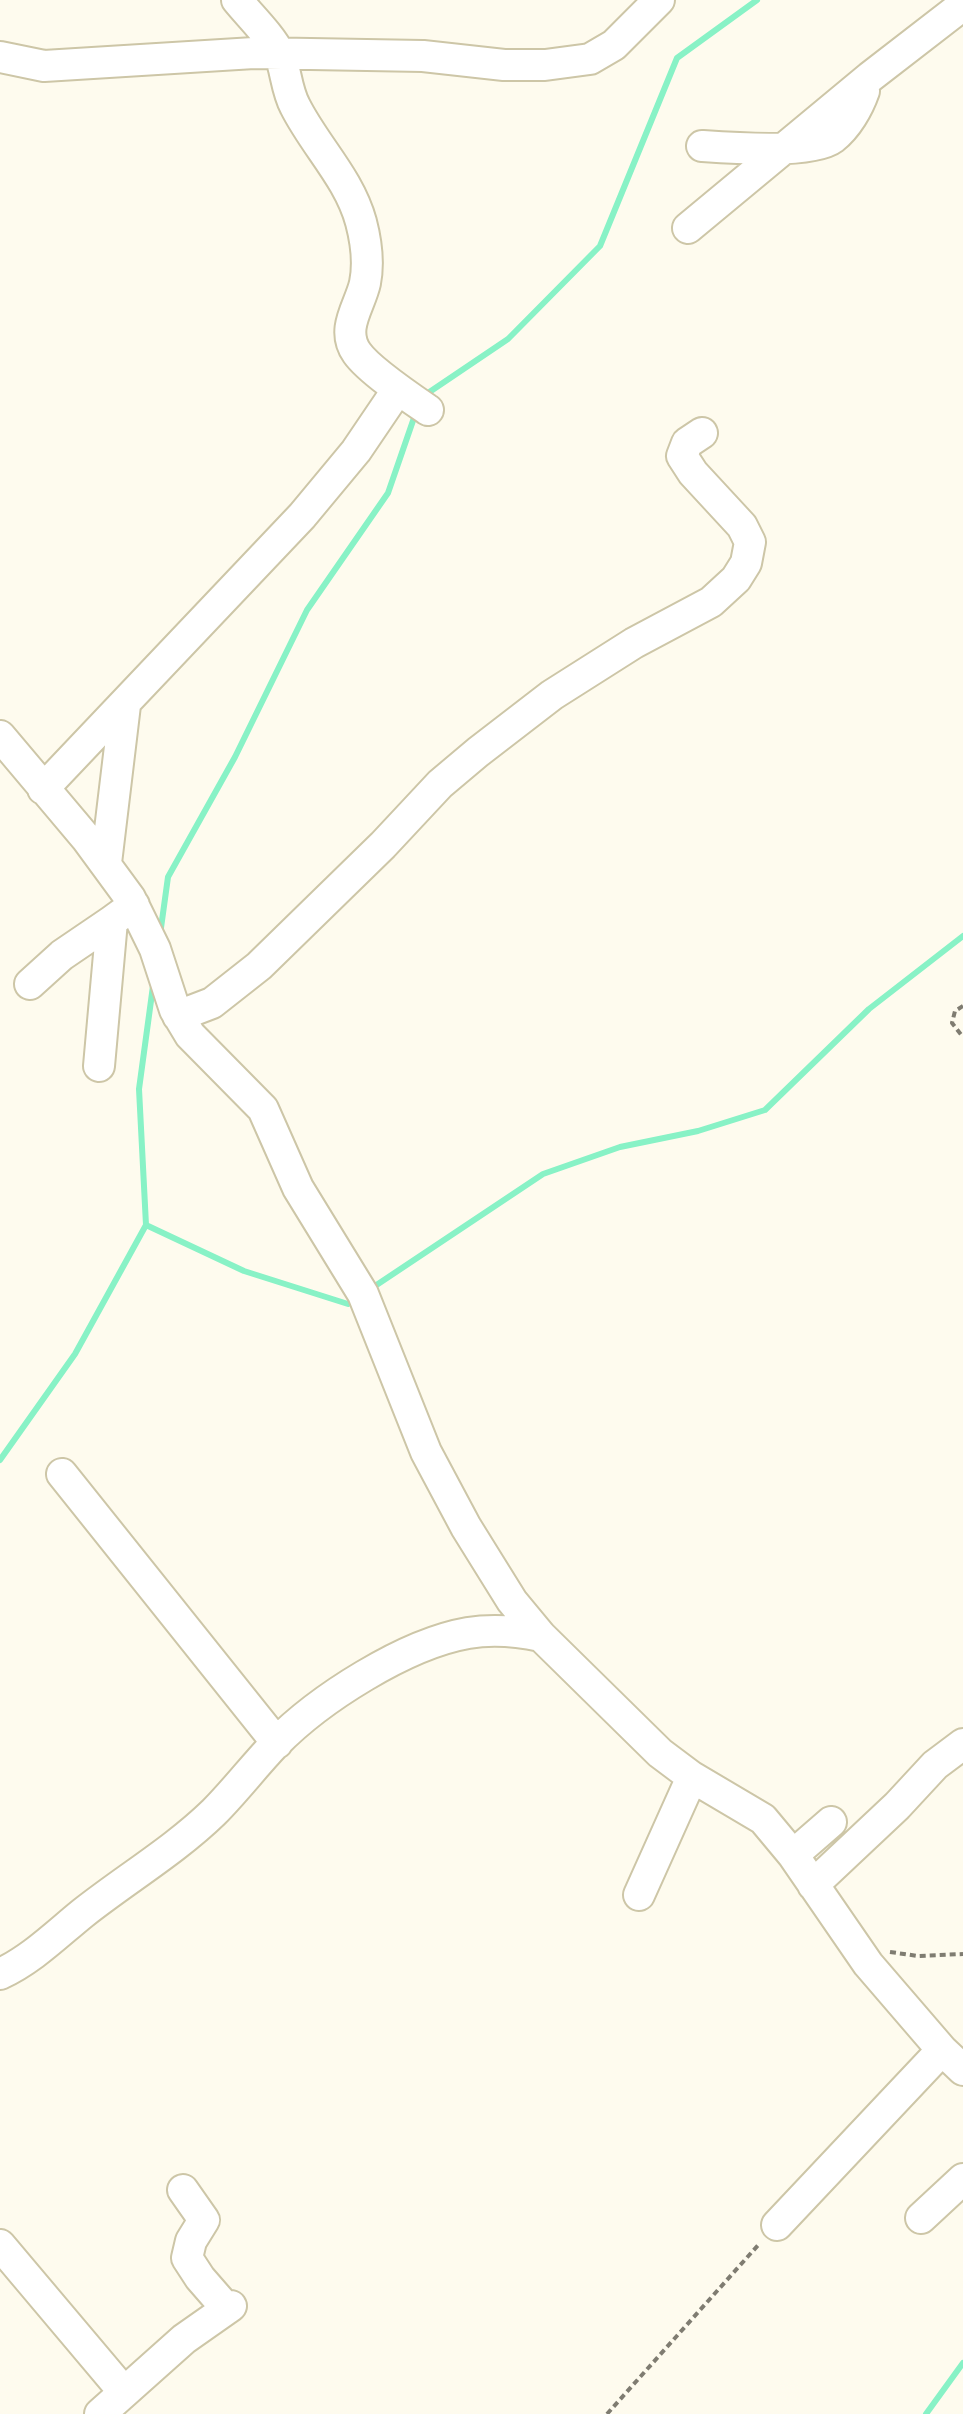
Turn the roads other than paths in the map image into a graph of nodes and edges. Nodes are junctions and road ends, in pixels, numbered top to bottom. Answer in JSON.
{"nodes":[{"id":1,"x":237,"y":0,"type":"edge"},
{"id":2,"x":646,"y":4,"type":"edge"},
{"id":3,"x":958,"y":8,"type":"edge"},
{"id":4,"x":279,"y":53,"type":"junction"},
{"id":5,"x":0,"y":57,"type":"edge"},
{"id":6,"x":702,"y":146,"type":"dead end"},
{"id":7,"x":786,"y":147,"type":"junction"},
{"id":8,"x":688,"y":228,"type":"dead end"},
{"id":9,"x":398,"y":389,"type":"junction"},
{"id":10,"x":428,"y":410,"type":"dead end"},
{"id":11,"x":702,"y":433,"type":"dead end"},
{"id":12,"x":125,"y":705,"type":"junction"},
{"id":13,"x":0,"y":736,"type":"edge"},
{"id":14,"x":43,"y":789,"type":"junction"},
{"id":15,"x":106,"y":863,"type":"junction"},
{"id":16,"x":123,"y":913,"type":"junction"},
{"id":17,"x":30,"y":984,"type":"dead end"},
{"id":18,"x":178,"y":1016,"type":"junction"},
{"id":19,"x":99,"y":1066,"type":"dead end"},
{"id":20,"x":62,"y":1474,"type":"dead end"},
{"id":21,"x":512,"y":1601,"type":"junction"},
{"id":22,"x":470,"y":1633,"type":"junction"},
{"id":23,"x":541,"y":1636,"type":"junction"},
{"id":24,"x":277,"y":1743,"type":"junction"},
{"id":25,"x":963,"y":1744,"type":"edge"},
{"id":26,"x":692,"y":1777,"type":"junction"},
{"id":27,"x":831,"y":1822,"type":"dead end"},
{"id":28,"x":793,"y":1855,"type":"junction"},
{"id":29,"x":813,"y":1885,"type":"junction"},
{"id":30,"x":639,"y":1895,"type":"dead end"},
{"id":31,"x":0,"y":1974,"type":"edge"},
{"id":32,"x":952,"y":2060,"type":"edge"},
{"id":33,"x":963,"y":2179,"type":"edge"},
{"id":34,"x":183,"y":2190,"type":"dead end"},
{"id":35,"x":921,"y":2218,"type":"dead end"},
{"id":36,"x":777,"y":2225,"type":"road end"},
{"id":37,"x":0,"y":2245,"type":"edge"},
{"id":38,"x":89,"y":2351,"type":"junction"},
{"id":39,"x":124,"y":2392,"type":"junction"},
{"id":40,"x":98,"y":2414,"type":"edge"}],
"edges":[{"from":1,"to":4,"type":"street"},
{"from":2,"to":4,"type":"street"},
{"from":3,"to":7,"type":"street"},
{"from":4,"to":5,"type":"street"},
{"from":4,"to":9,"type":"street"},
{"from":6,"to":7,"type":"street"},
{"from":7,"to":8,"type":"street"},
{"from":9,"to":10,"type":"street"},
{"from":9,"to":12,"type":"street"},
{"from":11,"to":18,"type":"street"},
{"from":12,"to":14,"type":"street"},
{"from":12,"to":15,"type":"street"},
{"from":13,"to":14,"type":"street"},
{"from":14,"to":15,"type":"street"},
{"from":15,"to":16,"type":"street"},
{"from":16,"to":17,"type":"street"},
{"from":16,"to":18,"type":"street"},
{"from":16,"to":19,"type":"street"},
{"from":18,"to":21,"type":"street"},
{"from":20,"to":24,"type":"street"},
{"from":21,"to":22,"type":"street"},
{"from":21,"to":23,"type":"street"},
{"from":22,"to":23,"type":"street"},
{"from":22,"to":24,"type":"street"},
{"from":23,"to":26,"type":"street"},
{"from":24,"to":31,"type":"street"},
{"from":25,"to":29,"type":"street"},
{"from":26,"to":28,"type":"street"},
{"from":26,"to":30,"type":"street"},
{"from":27,"to":28,"type":"street"},
{"from":28,"to":29,"type":"street"},
{"from":29,"to":32,"type":"street"},
{"from":32,"to":36,"type":"street"},
{"from":33,"to":35,"type":"street"},
{"from":34,"to":39,"type":"street"},
{"from":37,"to":38,"type":"street"},
{"from":38,"to":39,"type":"street"},
{"from":38,"to":40,"type":"street"},
{"from":39,"to":40,"type":"street"}]}
